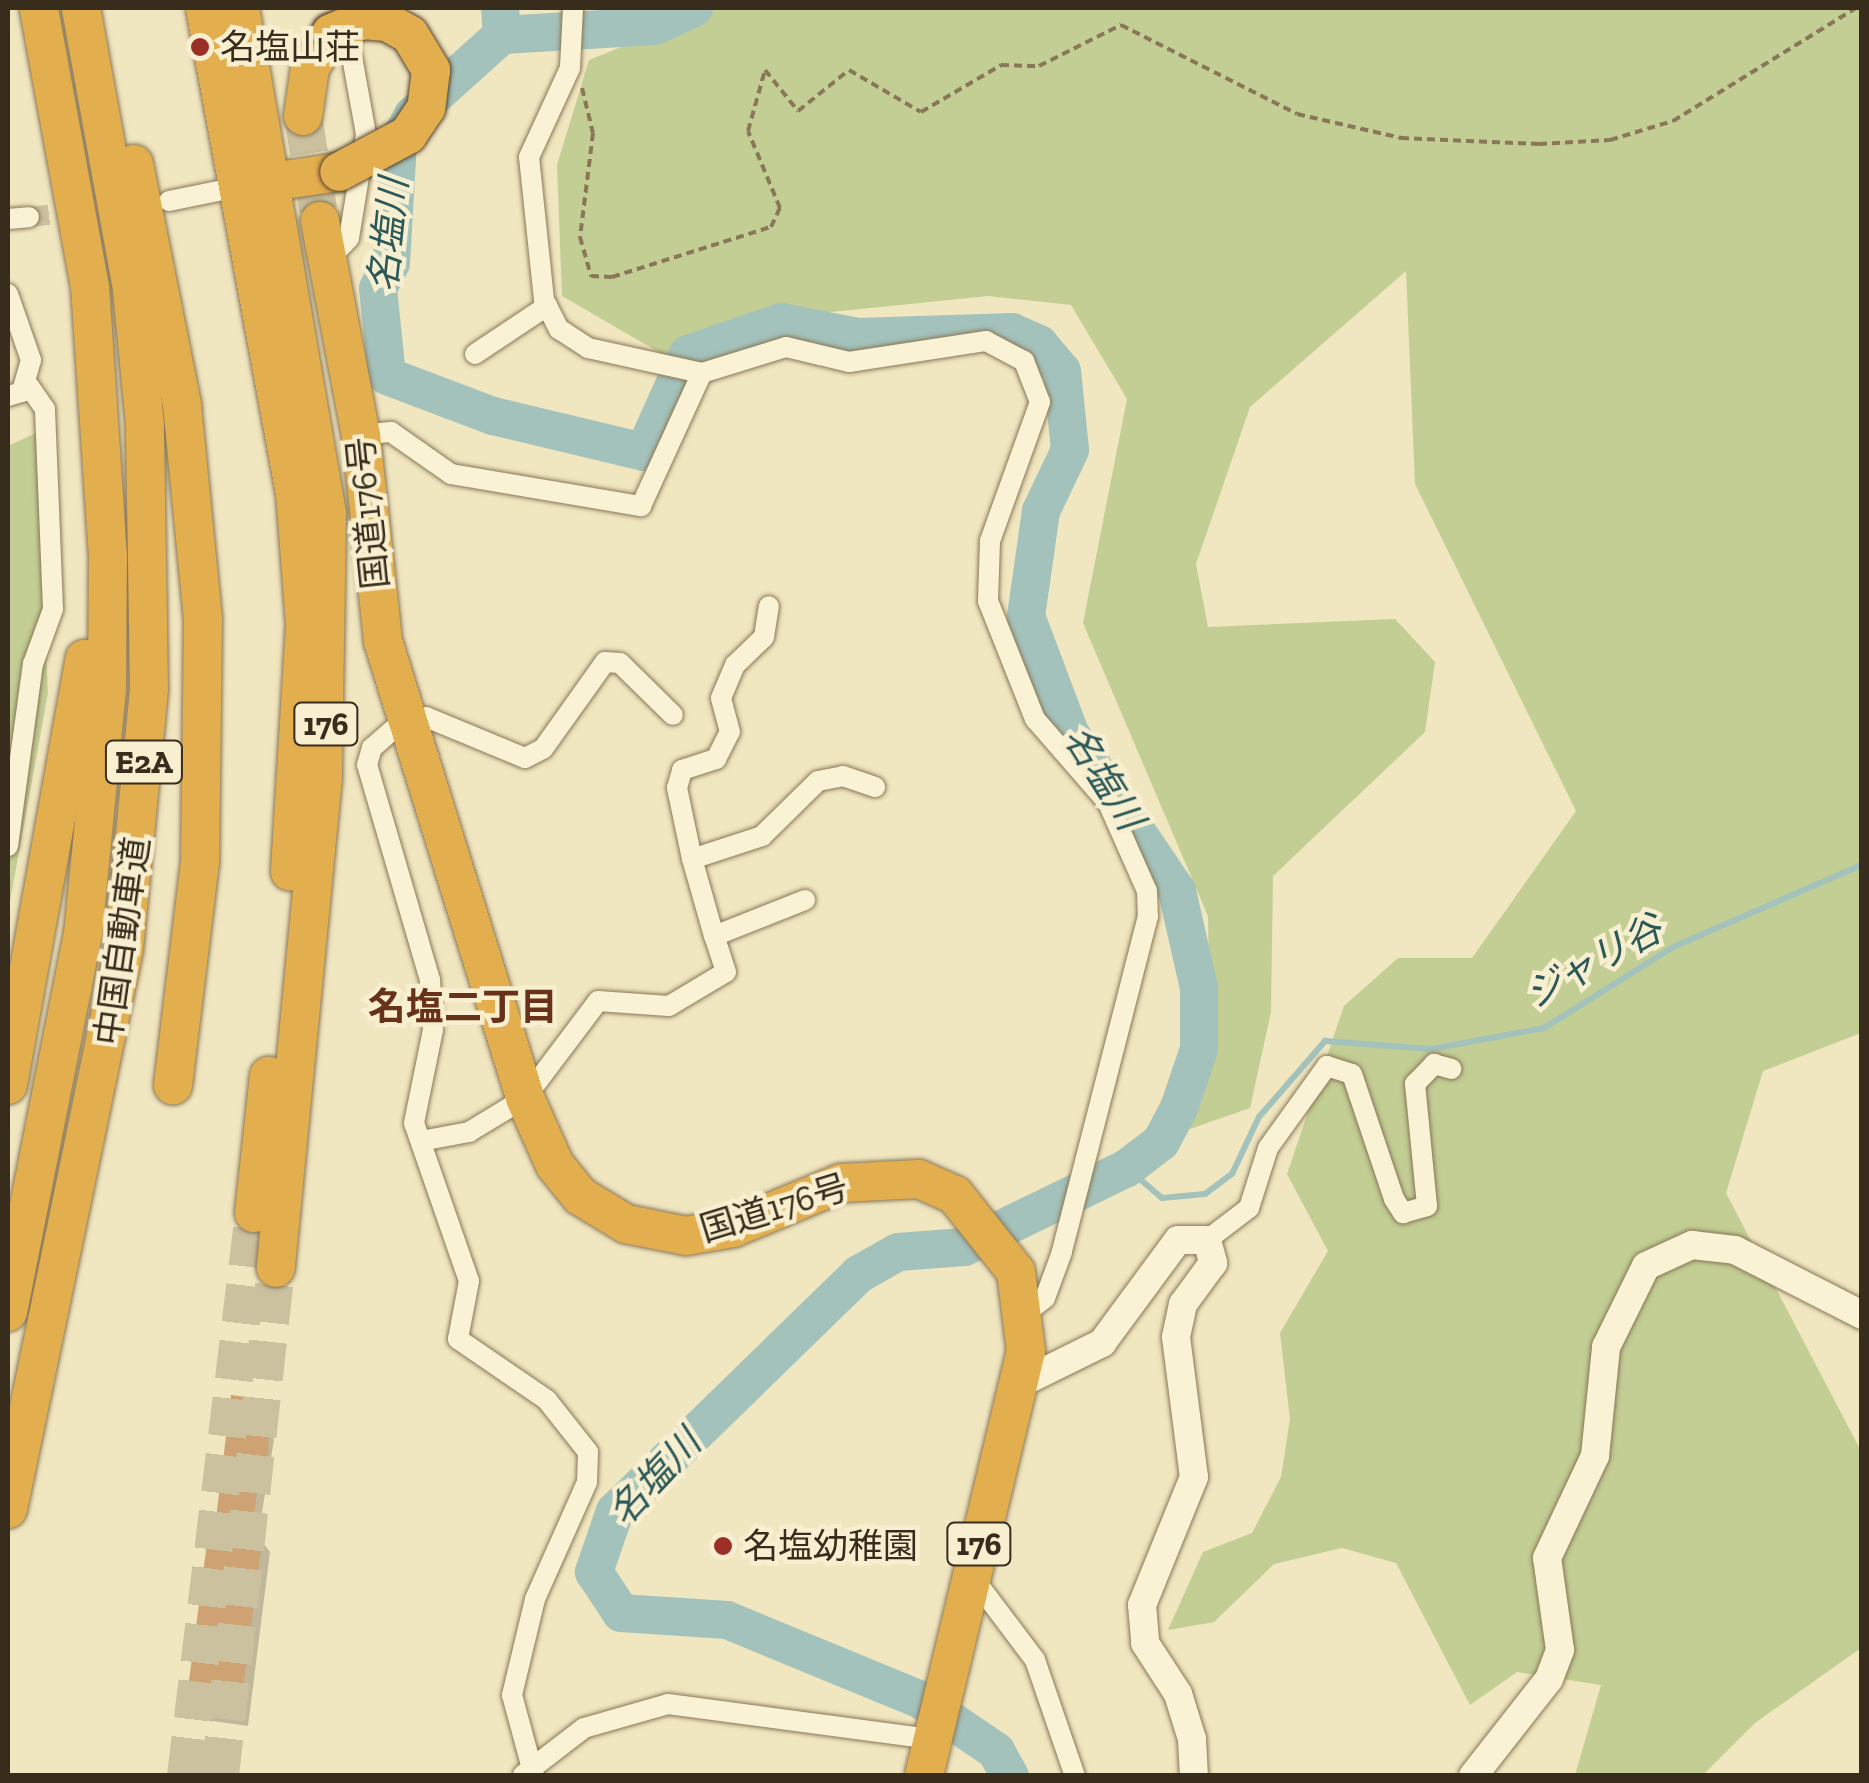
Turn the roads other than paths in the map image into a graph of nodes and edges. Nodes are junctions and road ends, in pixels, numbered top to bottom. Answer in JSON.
{"nodes":[{"id":1,"x":39,"y":8,"type":"edge"},
{"id":2,"x":81,"y":8,"type":"edge"},
{"id":3,"x":90,"y":8,"type":"edge"},
{"id":4,"x":205,"y":8,"type":"edge"},
{"id":5,"x":240,"y":8,"type":"edge"},
{"id":6,"x":573,"y":8,"type":"edge"},
{"id":7,"x":337,"y":20,"type":"edge"},
{"id":8,"x":303,"y":116,"type":"tunnel mouth"},
{"id":9,"x":255,"y":185,"type":"junction"},
{"id":10,"x":169,"y":201,"type":"dead end"},
{"id":11,"x":30,"y":217,"type":"tunnel mouth"},
{"id":12,"x":8,"y":218,"type":"edge"},
{"id":13,"x":320,"y":222,"type":"tunnel mouth"},
{"id":14,"x":328,"y":260,"type":"junction"},
{"id":15,"x":8,"y":294,"type":"edge"},
{"id":16,"x":548,"y":306,"type":"junction"},
{"id":17,"x":475,"y":354,"type":"dead end"},
{"id":18,"x":702,"y":373,"type":"junction"},
{"id":19,"x":27,"y":384,"type":"junction"},
{"id":20,"x":8,"y":396,"type":"edge"},
{"id":21,"x":102,"y":423,"type":"junction"},
{"id":22,"x":361,"y":435,"type":"junction"},
{"id":23,"x":768,"y":606,"type":"dead end"},
{"id":24,"x":673,"y":715,"type":"dead end"},
{"id":25,"x":406,"y":719,"type":"junction"},
{"id":26,"x":875,"y":787,"type":"dead end"},
{"id":27,"x":8,"y":846,"type":"edge"},
{"id":28,"x":692,"y":859,"type":"junction"},
{"id":29,"x":805,"y":900,"type":"dead end"},
{"id":30,"x":714,"y":936,"type":"junction"},
{"id":31,"x":1451,"y":1069,"type":"dead end"},
{"id":32,"x":8,"y":1084,"type":"edge"},
{"id":33,"x":173,"y":1085,"type":"dead end"},
{"id":34,"x":525,"y":1098,"type":"junction"},
{"id":35,"x":421,"y":1142,"type":"junction"},
{"id":36,"x":254,"y":1212,"type":"tunnel mouth"},
{"id":37,"x":1208,"y":1240,"type":"junction"},
{"id":38,"x":276,"y":1268,"type":"tunnel mouth"},
{"id":39,"x":8,"y":1312,"type":"edge"},
{"id":40,"x":1027,"y":1312,"type":"junction"},
{"id":41,"x":1862,"y":1314,"type":"edge"},
{"id":42,"x":1019,"y":1384,"type":"junction"},
{"id":43,"x":8,"y":1509,"type":"edge"},
{"id":44,"x":971,"y":1575,"type":"junction"},
{"id":45,"x":933,"y":1739,"type":"edge"},
{"id":46,"x":531,"y":1774,"type":"edge"},
{"id":47,"x":1075,"y":1776,"type":"edge"},
{"id":48,"x":1194,"y":1776,"type":"edge"},
{"id":49,"x":1472,"y":1776,"type":"edge"}],
"edges":[{"from":1,"to":21,"type":"highway","name":"中国自動車道","number":"E2A"},
{"from":2,"to":43,"type":"highway","name":"中国自動車道","number":"E2A"},
{"from":3,"to":33,"type":"highway"},
{"from":4,"to":9,"type":"highway","name":"国道176号","number":"176"},
{"from":5,"to":9,"type":"highway","name":"国道176号","number":"176"},
{"from":6,"to":16,"type":"street"},
{"from":7,"to":8,"type":"highway"},
{"from":7,"to":9,"type":"highway","bridge":true},
{"from":7,"to":14,"type":"street"},
{"from":9,"to":10,"type":"street"},
{"from":9,"to":36,"type":"highway","name":"国道176号","number":"176"},
{"from":9,"to":38,"type":"highway","name":"国道176号","number":"176"},
{"from":11,"to":12,"type":"street"},
{"from":13,"to":14,"type":"highway","name":"国道176号","number":"176"},
{"from":14,"to":22,"type":"highway","name":"国道176号","number":"176"},
{"from":15,"to":19,"type":"street"},
{"from":16,"to":17,"type":"street"},
{"from":16,"to":18,"type":"street"},
{"from":18,"to":22,"type":"street"},
{"from":18,"to":40,"type":"street"},
{"from":19,"to":20,"type":"street"},
{"from":19,"to":27,"type":"street"},
{"from":21,"to":32,"type":"highway"},
{"from":21,"to":39,"type":"highway","name":"中国自動車道","number":"E2A"},
{"from":22,"to":25,"type":"highway","name":"国道176号","number":"176"},
{"from":23,"to":28,"type":"street"},
{"from":24,"to":25,"type":"street"},
{"from":25,"to":34,"type":"highway","name":"国道176号","number":"176"},
{"from":25,"to":35,"type":"street"},
{"from":26,"to":28,"type":"street"},
{"from":28,"to":30,"type":"street"},
{"from":29,"to":30,"type":"street"},
{"from":30,"to":34,"type":"street"},
{"from":31,"to":37,"type":"street"},
{"from":34,"to":35,"type":"street"},
{"from":34,"to":40,"type":"highway","name":"国道176号","number":"176"},
{"from":35,"to":46,"type":"street"},
{"from":37,"to":42,"type":"street"},
{"from":37,"to":48,"type":"street"},
{"from":40,"to":42,"type":"highway","number":"176"},
{"from":41,"to":49,"type":"street"},
{"from":42,"to":44,"type":"highway","number":"176"},
{"from":44,"to":45,"type":"highway","number":"176"},
{"from":44,"to":47,"type":"street"},
{"from":45,"to":46,"type":"street"}]}
